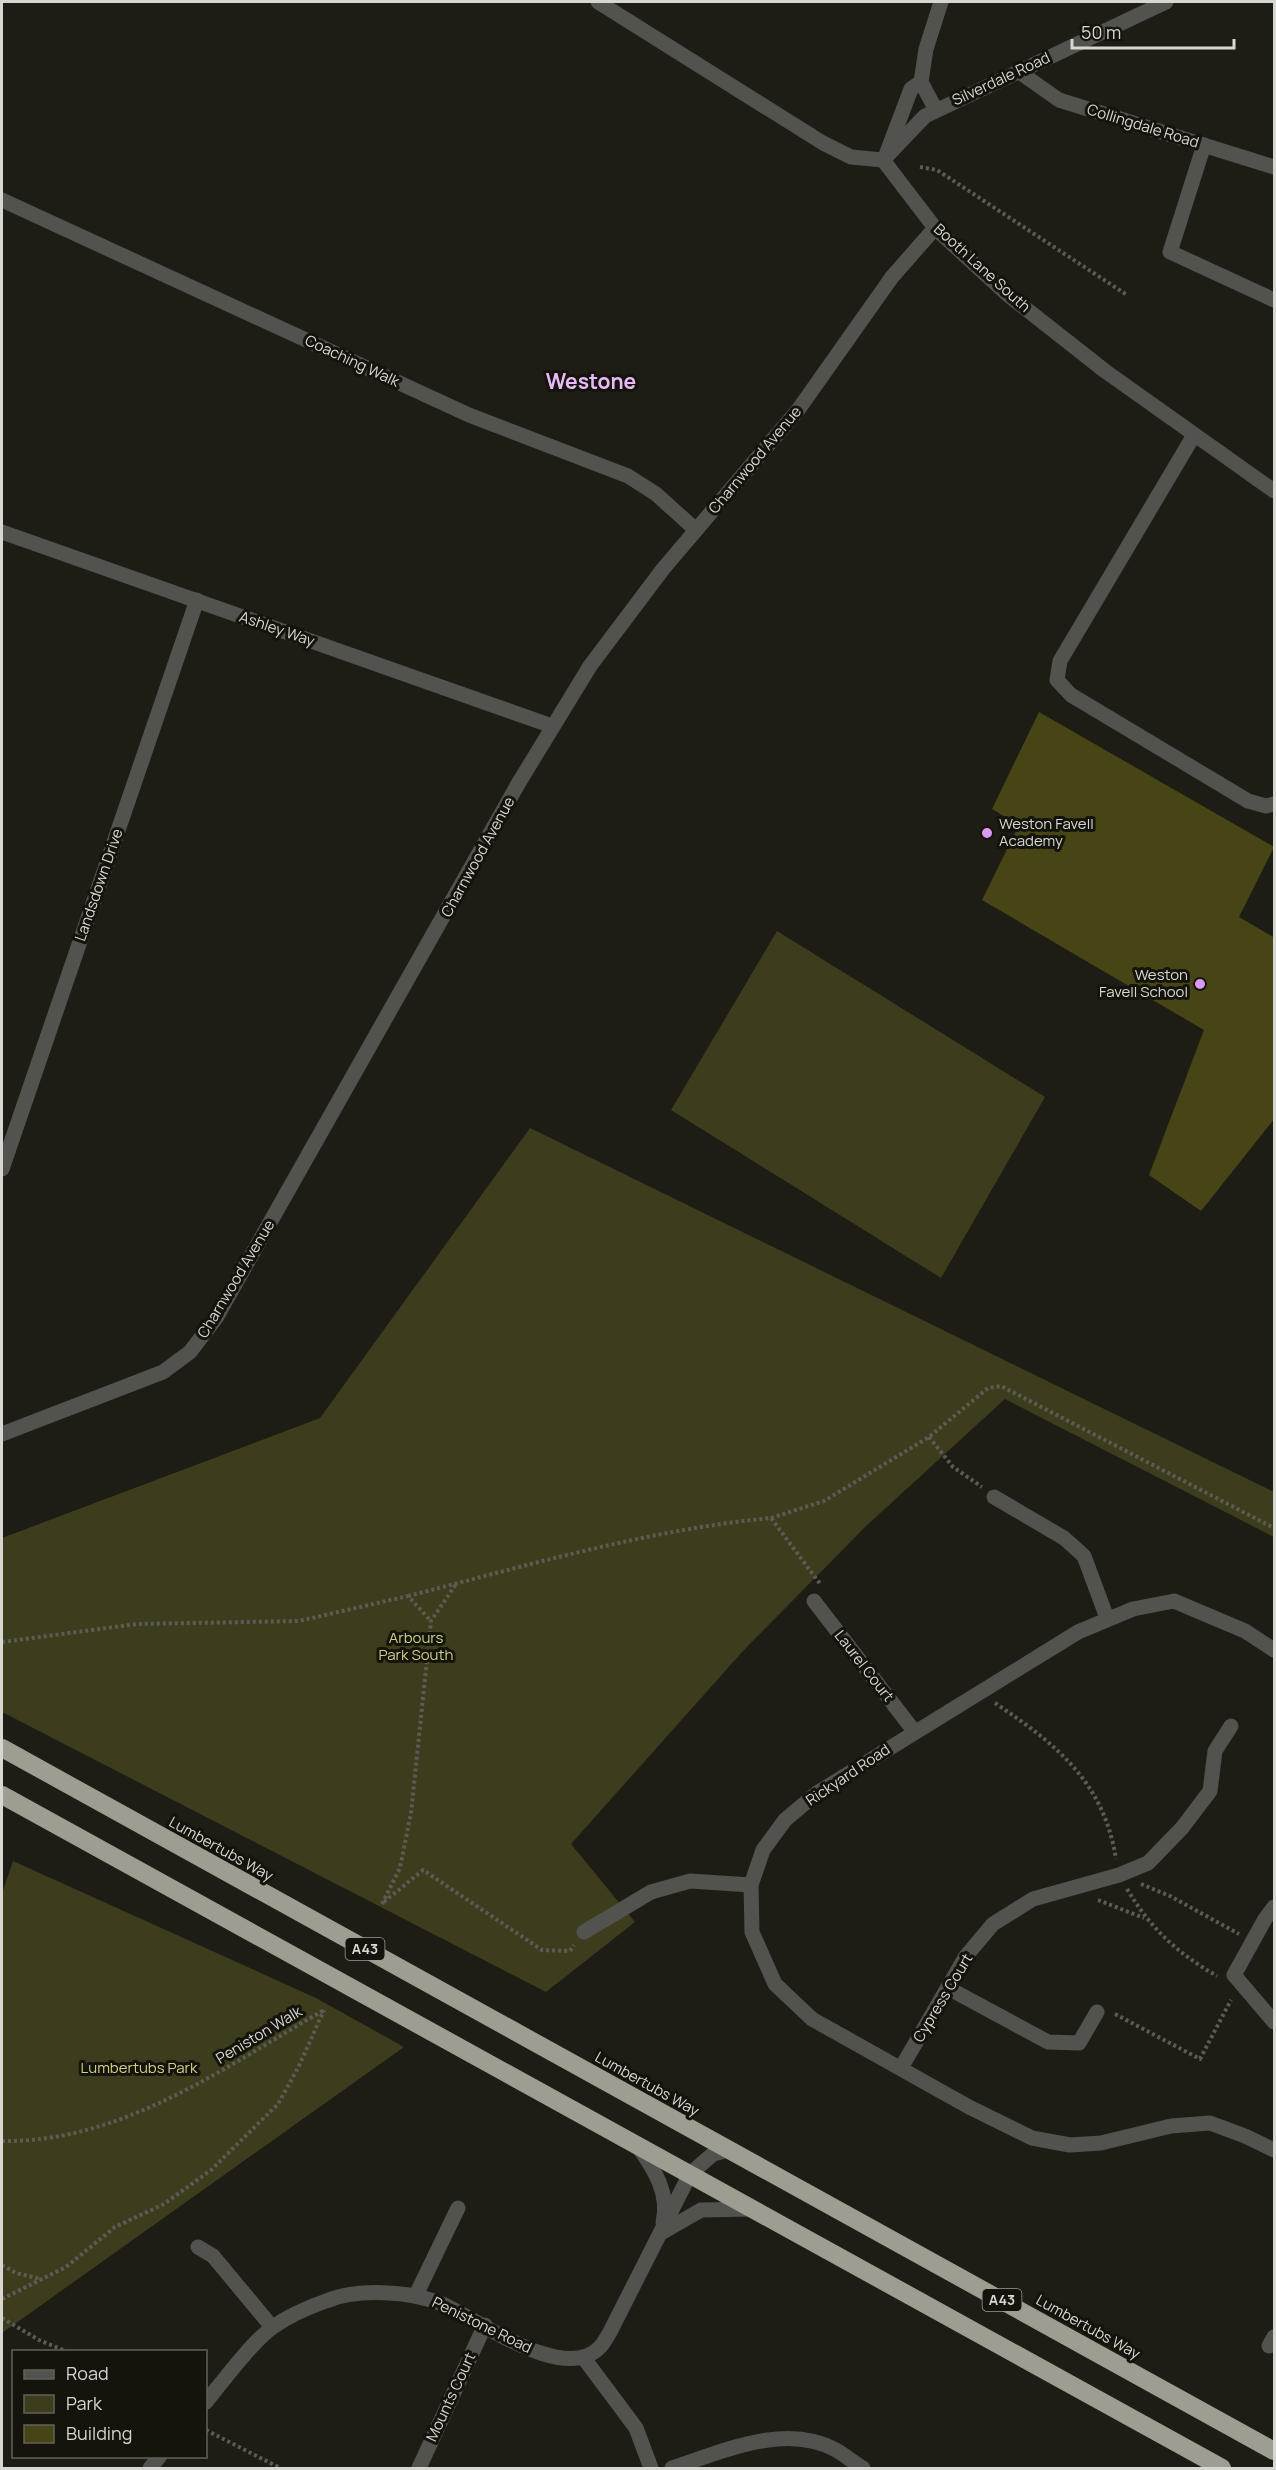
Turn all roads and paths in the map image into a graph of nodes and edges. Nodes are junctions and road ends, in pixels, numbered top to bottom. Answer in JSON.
{"nodes":[{"id":1,"x":598,"y":2,"type":"edge"},
{"id":2,"x":941,"y":2,"type":"edge"},
{"id":3,"x":1166,"y":2,"type":"edge"},
{"id":4,"x":1018,"y":71,"type":"junction"},
{"id":5,"x":921,"y":82,"type":"junction"},
{"id":6,"x":936,"y":110,"type":"junction"},
{"id":7,"x":1204,"y":145,"type":"junction"},
{"id":8,"x":884,"y":160,"type":"junction"},
{"id":9,"x":920,"y":167,"type":"dead end"},
{"id":10,"x":1275,"y":167,"type":"edge"},
{"id":11,"x":2,"y":200,"type":"edge"},
{"id":12,"x":935,"y":228,"type":"junction"},
{"id":13,"x":1127,"y":295,"type":"dead end"},
{"id":14,"x":1275,"y":300,"type":"edge"},
{"id":15,"x":1194,"y":435,"type":"junction"},
{"id":16,"x":1275,"y":491,"type":"edge"},
{"id":17,"x":696,"y":530,"type":"junction"},
{"id":18,"x":2,"y":532,"type":"edge"},
{"id":19,"x":197,"y":600,"type":"junction"},
{"id":20,"x":552,"y":726,"type":"junction"},
{"id":21,"x":1275,"y":804,"type":"edge"},
{"id":22,"x":2,"y":1169,"type":"edge"},
{"id":23,"x":2,"y":1434,"type":"edge"},
{"id":24,"x":929,"y":1437,"type":"junction"},
{"id":25,"x":994,"y":1497,"type":"joint"},
{"id":26,"x":771,"y":1518,"type":"junction"},
{"id":27,"x":1275,"y":1528,"type":"edge"},
{"id":28,"x":456,"y":1584,"type":"junction"},
{"id":29,"x":408,"y":1596,"type":"junction"},
{"id":30,"x":814,"y":1601,"type":"joint"},
{"id":31,"x":1107,"y":1618,"type":"junction"},
{"id":32,"x":431,"y":1621,"type":"junction"},
{"id":33,"x":2,"y":1642,"type":"edge"},
{"id":34,"x":1275,"y":1650,"type":"edge"},
{"id":35,"x":979,"y":1692,"type":"junction"},
{"id":36,"x":1231,"y":1726,"type":"dead end"},
{"id":37,"x":914,"y":1731,"type":"junction"},
{"id":38,"x":2,"y":1748,"type":"edge"},
{"id":39,"x":2,"y":1795,"type":"edge"},
{"id":40,"x":1119,"y":1875,"type":"junction"},
{"id":41,"x":751,"y":1885,"type":"junction"},
{"id":42,"x":1070,"y":1889,"type":"junction"},
{"id":43,"x":1275,"y":1907,"type":"edge"},
{"id":44,"x":1145,"y":1919,"type":"junction"},
{"id":45,"x":584,"y":1932,"type":"joint"},
{"id":46,"x":1252,"y":1941,"type":"junction"},
{"id":47,"x":1234,"y":1976,"type":"junction"},
{"id":48,"x":948,"y":1988,"type":"junction"},
{"id":49,"x":1097,"y":2012,"type":"joint"},
{"id":50,"x":1275,"y":2022,"type":"edge"},
{"id":51,"x":901,"y":2068,"type":"junction"},
{"id":52,"x":2,"y":2141,"type":"edge"},
{"id":53,"x":636,"y":2144,"type":"junction"},
{"id":54,"x":729,"y":2150,"type":"junction"},
{"id":55,"x":1275,"y":2150,"type":"edge"},
{"id":56,"x":690,"y":2174,"type":"junction"},
{"id":57,"x":459,"y":2208,"type":"dead end"},
{"id":58,"x":754,"y":2209,"type":"junction"},
{"id":59,"x":661,"y":2233,"type":"junction"},
{"id":60,"x":198,"y":2247,"type":"dead end"},
{"id":61,"x":2,"y":2265,"type":"edge"},
{"id":62,"x":42,"y":2279,"type":"junction"},
{"id":63,"x":416,"y":2295,"type":"junction"},
{"id":64,"x":2,"y":2299,"type":"edge"},
{"id":65,"x":2,"y":2318,"type":"edge"},
{"id":66,"x":485,"y":2325,"type":"junction"},
{"id":67,"x":272,"y":2327,"type":"junction"},
{"id":68,"x":63,"y":2350,"type":"edge"},
{"id":69,"x":583,"y":2357,"type":"junction"},
{"id":70,"x":207,"y":2401,"type":"edge"},
{"id":71,"x":207,"y":2431,"type":"edge"},
{"id":72,"x":1275,"y":2451,"type":"edge"},
{"id":73,"x":280,"y":2469,"type":"edge"},
{"id":74,"x":419,"y":2469,"type":"edge"},
{"id":75,"x":651,"y":2469,"type":"edge"},
{"id":76,"x":672,"y":2469,"type":"edge"},
{"id":77,"x":863,"y":2469,"type":"edge"},
{"id":78,"x":1222,"y":2469,"type":"edge"}],
"edges":[{"from":1,"to":8,"type":"street"},
{"from":2,"to":5,"type":"street"},
{"from":3,"to":4,"type":"street","name":"Silverdale Road"},
{"from":4,"to":6,"type":"street","name":"Silverdale Road"},
{"from":4,"to":7,"type":"street","name":"Collingdale Road"},
{"from":5,"to":6,"type":"street"},
{"from":5,"to":8,"type":"street"},
{"from":6,"to":8,"type":"street","name":"Silverdale Road"},
{"from":7,"to":10,"type":"street","name":"Collingdale Road"},
{"from":7,"to":14,"type":"street"},
{"from":8,"to":12,"type":"street","name":"Booth Lane South"},
{"from":9,"to":13,"type":"path"},
{"from":11,"to":17,"type":"street","name":"Coaching Walk"},
{"from":12,"to":15,"type":"street","name":"Booth Lane South"},
{"from":12,"to":17,"type":"street","name":"Charnwood Avenue"},
{"from":15,"to":16,"type":"street","name":"Booth Lane South"},
{"from":15,"to":21,"type":"street"},
{"from":17,"to":20,"type":"street","name":"Charnwood Avenue"},
{"from":18,"to":19,"type":"street","name":"Ashley Way"},
{"from":19,"to":20,"type":"street","name":"Ashley Way"},
{"from":19,"to":22,"type":"street","name":"Landsdown Drive"},
{"from":20,"to":23,"type":"street","name":"Charnwood Avenue"},
{"from":24,"to":25,"type":"path"},
{"from":24,"to":26,"type":"path"},
{"from":24,"to":27,"type":"path"},
{"from":25,"to":31,"type":"street"},
{"from":26,"to":28,"type":"path"},
{"from":26,"to":30,"type":"path"},
{"from":28,"to":29,"type":"path"},
{"from":28,"to":32,"type":"path"},
{"from":29,"to":32,"type":"path"},
{"from":29,"to":33,"type":"path"},
{"from":30,"to":37,"type":"street","name":"Laurel Court"},
{"from":31,"to":34,"type":"street","name":"Rickyard Road"},
{"from":31,"to":35,"type":"street","name":"Rickyard Road"},
{"from":32,"to":45,"type":"path"},
{"from":35,"to":37,"type":"street","name":"Rickyard Road"},
{"from":35,"to":40,"type":"path"},
{"from":36,"to":40,"type":"street","name":"Cypress Court"},
{"from":37,"to":41,"type":"street","name":"Rickyard Road"},
{"from":38,"to":54,"type":"highway","name":"Lumbertubs Way","number":"A43"},
{"from":39,"to":53,"type":"highway","number":"A43"},
{"from":40,"to":42,"type":"street","name":"Cypress Court"},
{"from":40,"to":44,"type":"path"},
{"from":40,"to":46,"type":"path"},
{"from":41,"to":45,"type":"street"},
{"from":41,"to":51,"type":"street","name":"Rickyard Road"},
{"from":42,"to":44,"type":"path"},
{"from":42,"to":48,"type":"street","name":"Cypress Court"},
{"from":43,"to":46,"type":"street"},
{"from":44,"to":47,"type":"path"},
{"from":46,"to":47,"type":"street"},
{"from":47,"to":49,"type":"path"},
{"from":47,"to":50,"type":"street"},
{"from":48,"to":49,"type":"street"},
{"from":48,"to":51,"type":"street","name":"Cypress Court"},
{"from":51,"to":55,"type":"street","name":"Rickyard Road"},
{"from":52,"to":62,"type":"path","name":"Peniston Walk"},
{"from":53,"to":56,"type":"highway","number":"A43"},
{"from":53,"to":59,"type":"street"},
{"from":54,"to":56,"type":"street"},
{"from":54,"to":72,"type":"highway","name":"Lumbertubs Way","number":"A43"},
{"from":56,"to":58,"type":"highway","number":"A43"},
{"from":56,"to":59,"type":"street"},
{"from":57,"to":63,"type":"street"},
{"from":58,"to":59,"type":"street"},
{"from":58,"to":78,"type":"highway","number":"A43"},
{"from":59,"to":69,"type":"street"},
{"from":60,"to":67,"type":"street"},
{"from":61,"to":62,"type":"path"},
{"from":62,"to":64,"type":"path"},
{"from":63,"to":66,"type":"street","name":"Penistone Road"},
{"from":63,"to":67,"type":"street","name":"Penistone Road"},
{"from":65,"to":68,"type":"path"},
{"from":66,"to":69,"type":"street","name":"Penistone Road"},
{"from":66,"to":74,"type":"street","name":"Mounts Court"},
{"from":67,"to":70,"type":"street","name":"Penistone Road"},
{"from":69,"to":75,"type":"street"},
{"from":71,"to":73,"type":"path"},
{"from":76,"to":77,"type":"street"}]}
